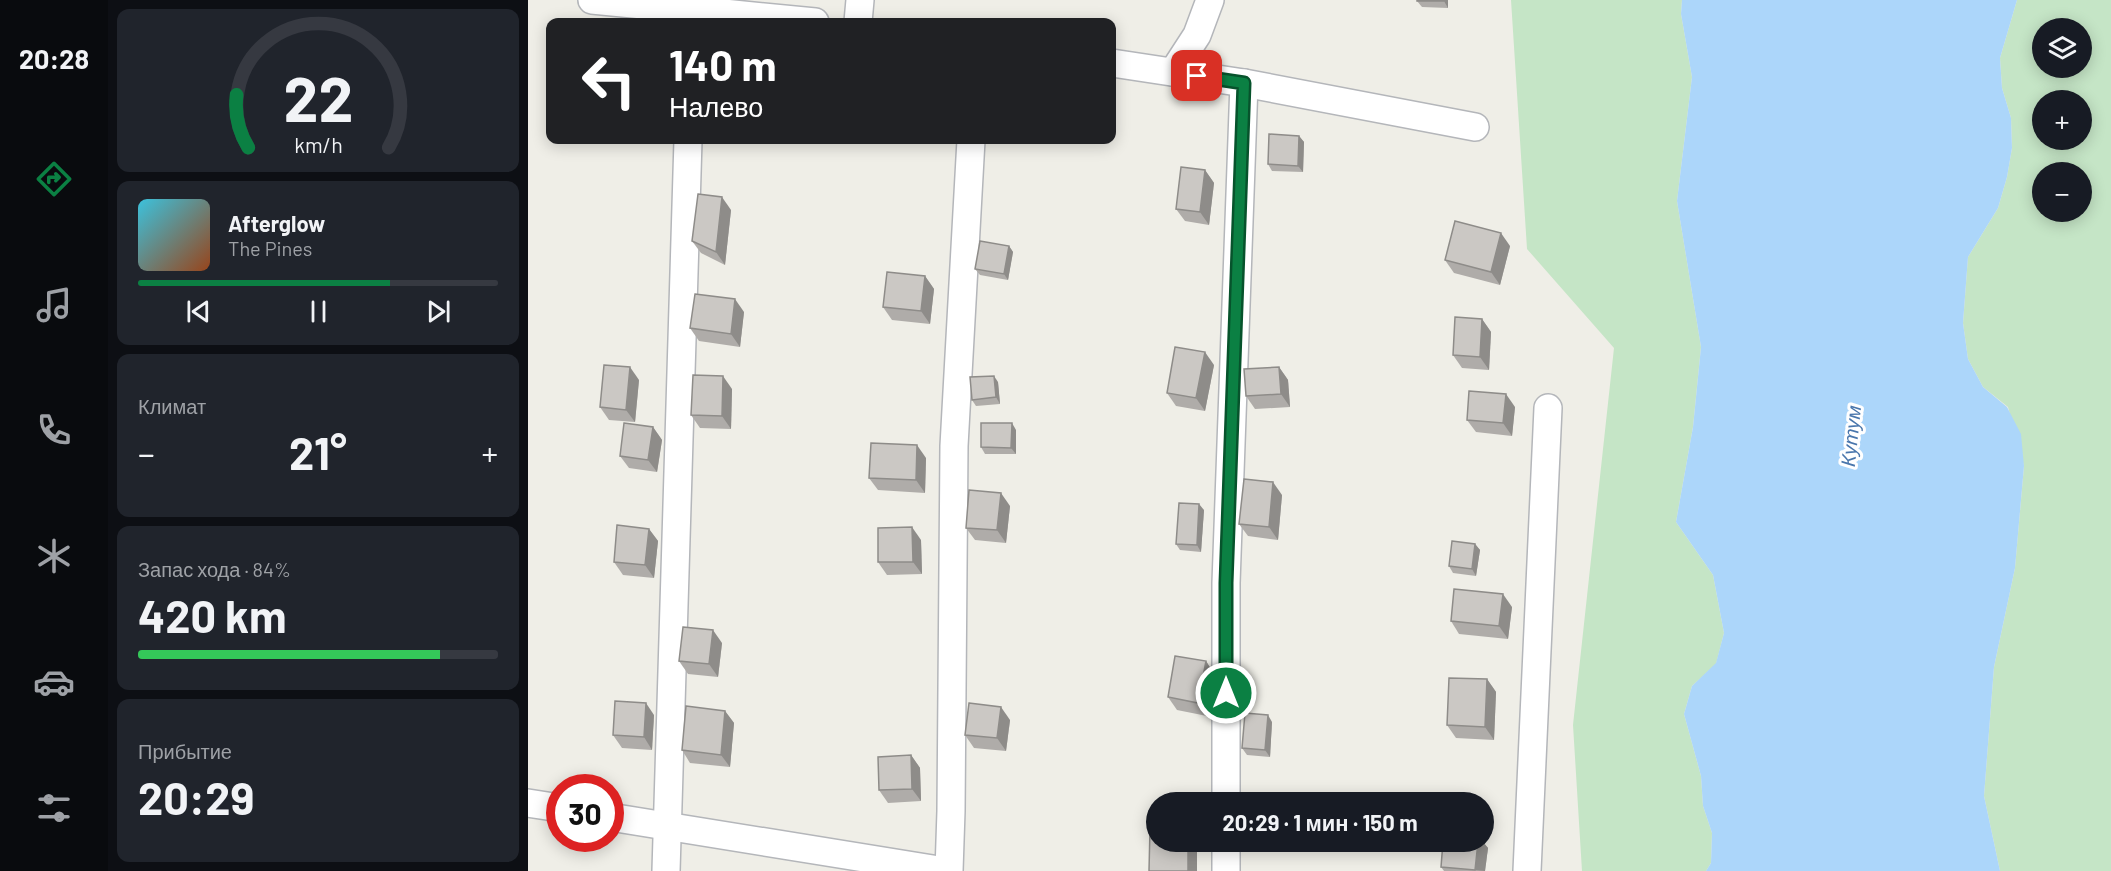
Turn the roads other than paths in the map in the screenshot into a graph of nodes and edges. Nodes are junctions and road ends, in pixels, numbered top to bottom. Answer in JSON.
{"nodes":[{"id":1,"x":592,"y":0,"type":"edge"},
{"id":2,"x":860,"y":0,"type":"edge"},
{"id":3,"x":1210,"y":0,"type":"edge"},
{"id":4,"x":691,"y":17,"type":"edge"},
{"id":5,"x":716,"y":18,"type":"edge"},
{"id":6,"x":858,"y":18,"type":"edge"},
{"id":7,"x":1116,"y":64,"type":"edge"},
{"id":8,"x":1173,"y":72,"type":"junction"},
{"id":9,"x":1244,"y":83,"type":"junction"},
{"id":10,"x":1475,"y":127,"type":"dead end"},
{"id":11,"x":688,"y":144,"type":"edge"},
{"id":12,"x":971,"y":144,"type":"edge"},
{"id":13,"x":1548,"y":408,"type":"dead end"},
{"id":14,"x":1226,"y":792,"type":"edge"},
{"id":15,"x":528,"y":802,"type":"edge"},
{"id":16,"x":546,"y":805,"type":"edge"},
{"id":17,"x":624,"y":820,"type":"edge"},
{"id":18,"x":668,"y":828,"type":"junction"},
{"id":19,"x":1226,"y":852,"type":"edge"},
{"id":20,"x":666,"y":871,"type":"edge"},
{"id":21,"x":947,"y":871,"type":"edge"},
{"id":22,"x":1226,"y":871,"type":"edge"},
{"id":23,"x":1527,"y":871,"type":"edge"}],
"edges":[{"from":1,"to":4,"type":"street"},
{"from":2,"to":6,"type":"street"},
{"from":3,"to":8,"type":"street"},
{"from":4,"to":5,"type":"street"},
{"from":7,"to":8,"type":"street"},
{"from":8,"to":9,"type":"street"},
{"from":9,"to":10,"type":"street"},
{"from":9,"to":14,"type":"street"},
{"from":11,"to":18,"type":"street"},
{"from":12,"to":21,"type":"street"},
{"from":13,"to":23,"type":"street"},
{"from":15,"to":16,"type":"street"},
{"from":17,"to":18,"type":"street"},
{"from":18,"to":20,"type":"street"},
{"from":18,"to":21,"type":"street"},
{"from":19,"to":22,"type":"street"}]}
